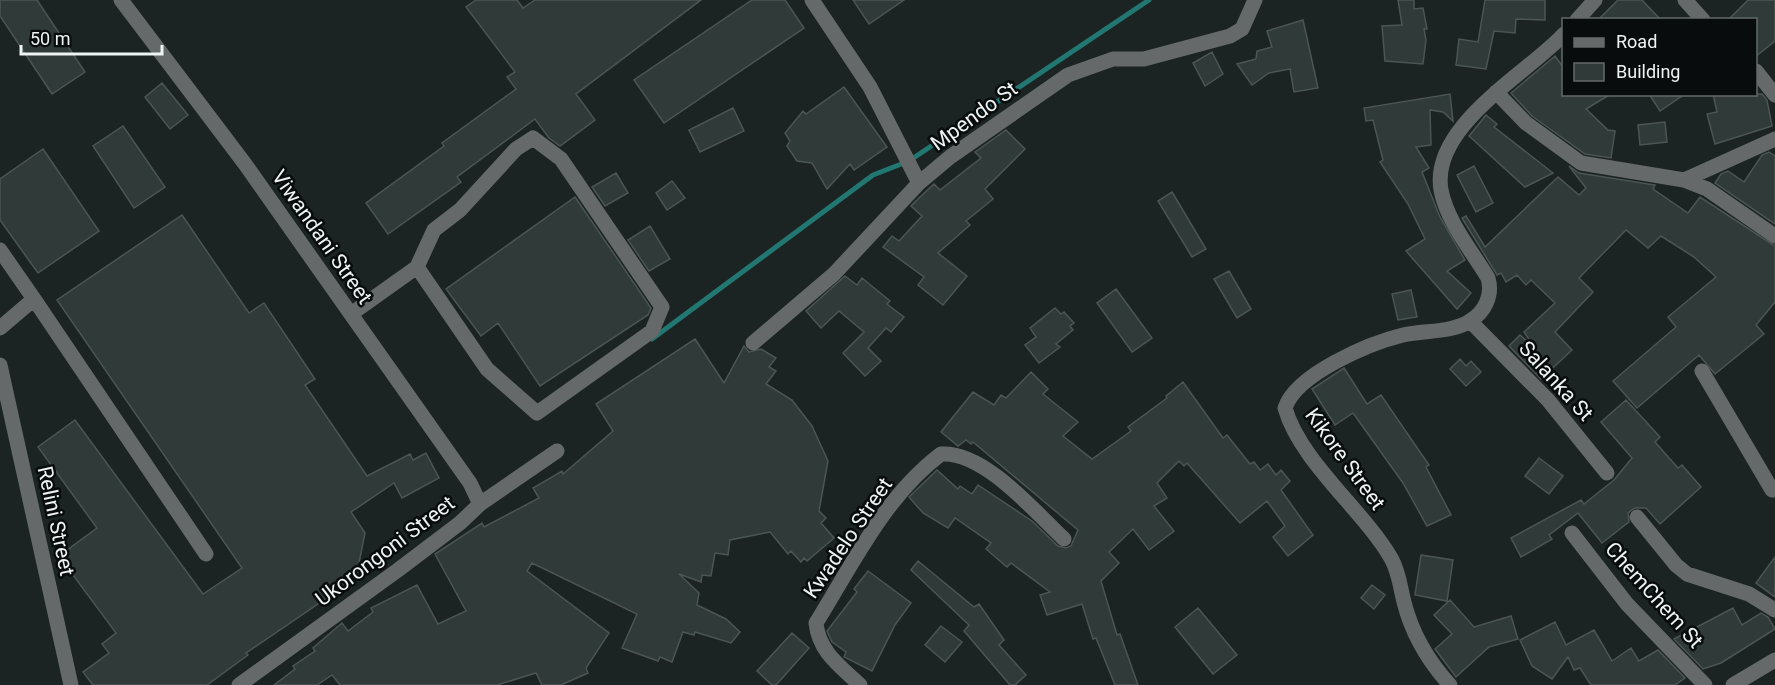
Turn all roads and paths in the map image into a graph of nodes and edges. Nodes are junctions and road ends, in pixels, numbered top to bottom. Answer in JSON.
{"nodes":[{"id":1,"x":121,"y":0,"type":"edge"},
{"id":2,"x":812,"y":0,"type":"edge"},
{"id":3,"x":1256,"y":0,"type":"edge"},
{"id":4,"x":1595,"y":0,"type":"edge"},
{"id":5,"x":1684,"y":0,"type":"edge"},
{"id":6,"x":1579,"y":18,"type":"edge"},
{"id":7,"x":1701,"y":18,"type":"edge"},
{"id":8,"x":1562,"y":35,"type":"edge"},
{"id":9,"x":1757,"y":73,"type":"edge"},
{"id":10,"x":1496,"y":92,"type":"junction"},
{"id":11,"x":1775,"y":95,"type":"edge"},
{"id":12,"x":1775,"y":140,"type":"edge"},
{"id":13,"x":1684,"y":180,"type":"junction"},
{"id":14,"x":919,"y":183,"type":"junction"},
{"id":15,"x":1775,"y":236,"type":"edge"},
{"id":16,"x":0,"y":250,"type":"edge"},
{"id":17,"x":417,"y":267,"type":"junction"},
{"id":18,"x":34,"y":299,"type":"junction"},
{"id":19,"x":351,"y":314,"type":"junction"},
{"id":20,"x":1470,"y":321,"type":"junction"},
{"id":21,"x":0,"y":328,"type":"edge"},
{"id":22,"x":753,"y":343,"type":"dead end"},
{"id":23,"x":0,"y":365,"type":"edge"},
{"id":24,"x":1702,"y":371,"type":"dead end"},
{"id":25,"x":557,"y":451,"type":"dead end"},
{"id":26,"x":1607,"y":473,"type":"dead end"},
{"id":27,"x":1774,"y":490,"type":"edge"},
{"id":28,"x":480,"y":504,"type":"junction"},
{"id":29,"x":1637,"y":517,"type":"dead end"},
{"id":30,"x":1572,"y":533,"type":"dead end"},
{"id":31,"x":1064,"y":538,"type":"dead end"},
{"id":32,"x":206,"y":554,"type":"dead end"},
{"id":33,"x":1775,"y":610,"type":"edge"},
{"id":34,"x":1775,"y":660,"type":"edge"},
{"id":35,"x":71,"y":685,"type":"edge"},
{"id":36,"x":239,"y":685,"type":"edge"},
{"id":37,"x":860,"y":685,"type":"edge"},
{"id":38,"x":1450,"y":685,"type":"edge"},
{"id":39,"x":1705,"y":685,"type":"edge"},
{"id":40,"x":1733,"y":685,"type":"edge"}],
"edges":[{"from":1,"to":19,"type":"street","name":"Viwandani Street"},
{"from":2,"to":14,"type":"street"},
{"from":3,"to":14,"type":"street","name":"Mpendo St"},
{"from":4,"to":6,"type":"street"},
{"from":5,"to":7,"type":"street"},
{"from":8,"to":10,"type":"street"},
{"from":9,"to":11,"type":"street"},
{"from":10,"to":13,"type":"street"},
{"from":10,"to":20,"type":"street"},
{"from":12,"to":13,"type":"street"},
{"from":13,"to":15,"type":"street"},
{"from":14,"to":22,"type":"street","name":"Mpendo St"},
{"from":16,"to":18,"type":"street"},
{"from":17,"to":17,"type":"street"},
{"from":17,"to":19,"type":"street"},
{"from":18,"to":21,"type":"street"},
{"from":18,"to":32,"type":"street"},
{"from":19,"to":28,"type":"street","name":"Viwandani Street"},
{"from":20,"to":26,"type":"street","name":"Salanka St"},
{"from":20,"to":38,"type":"street","name":"Kikore Street"},
{"from":23,"to":35,"type":"street","name":"Relini Street"},
{"from":24,"to":27,"type":"street"},
{"from":25,"to":28,"type":"street","name":"Ukorongoni Street"},
{"from":28,"to":36,"type":"street","name":"Ukorongoni Street"},
{"from":29,"to":33,"type":"street"},
{"from":30,"to":39,"type":"street","name":"ChemChem St"},
{"from":31,"to":37,"type":"street","name":"Kwadelo Street"},
{"from":34,"to":40,"type":"street"}]}
